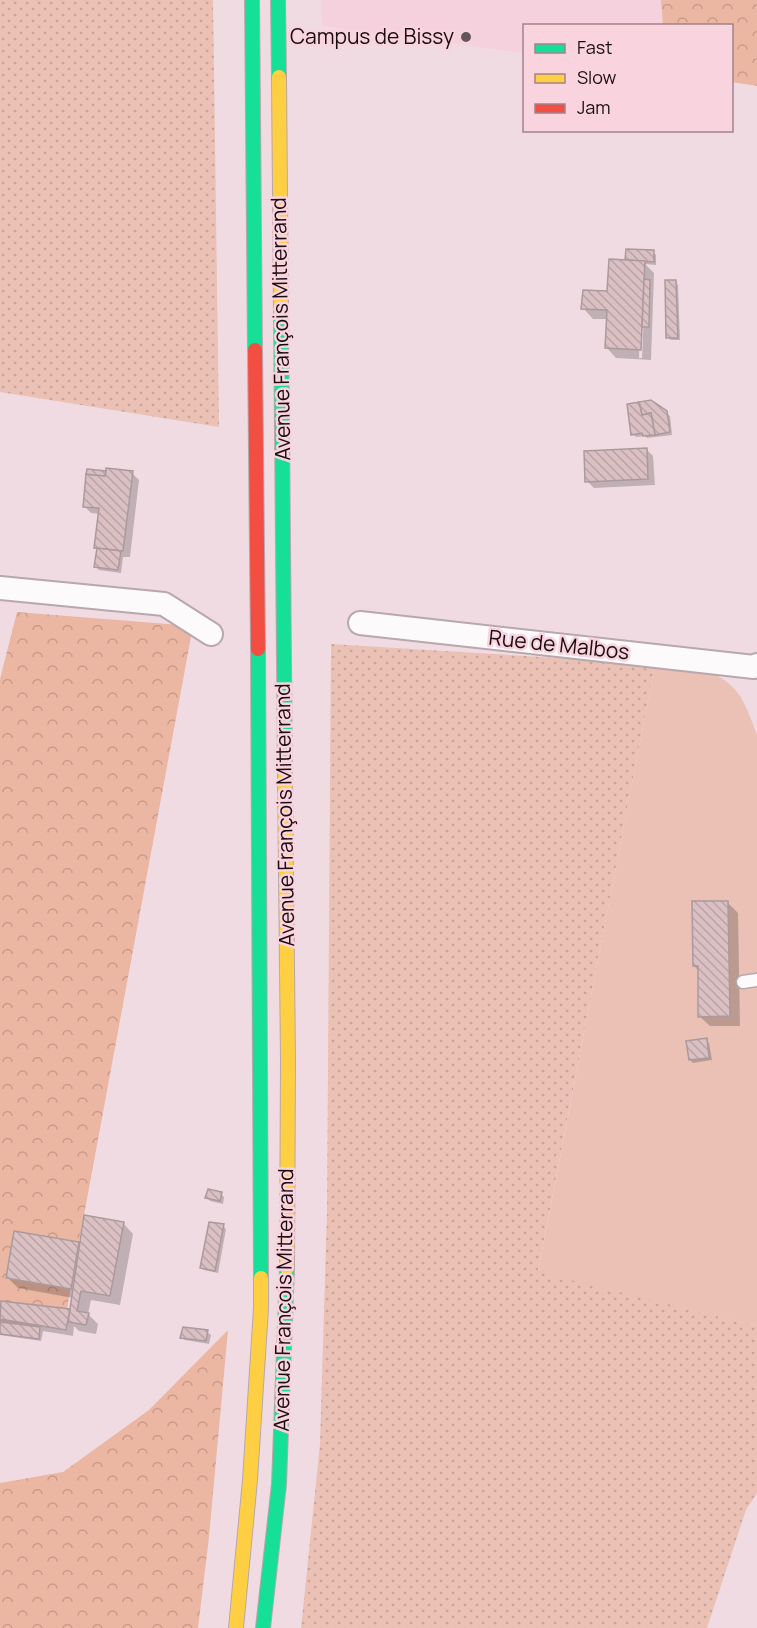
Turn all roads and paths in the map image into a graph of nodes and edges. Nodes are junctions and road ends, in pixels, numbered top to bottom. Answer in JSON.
{"nodes":[{"id":1,"x":252,"y":0,"type":"edge"},
{"id":2,"x":278,"y":0,"type":"edge"},
{"id":3,"x":0,"y":588,"type":"edge"},
{"id":4,"x":360,"y":623,"type":"dead end"},
{"id":5,"x":211,"y":634,"type":"dead end"},
{"id":6,"x":756,"y":669,"type":"edge"},
{"id":7,"x":757,"y":980,"type":"edge"},
{"id":8,"x":743,"y":982,"type":"dead end"},
{"id":9,"x":236,"y":1628,"type":"edge"},
{"id":10,"x":263,"y":1628,"type":"edge"}],
"edges":[{"from":1,"to":9,"type":"main road","name":"Avenue François Mitterrand"},
{"from":2,"to":10,"type":"main road","name":"Avenue François Mitterrand"},
{"from":3,"to":5,"type":"street"},
{"from":4,"to":6,"type":"street","name":"Rue de Malbos"},
{"from":7,"to":8,"type":"lane"}]}
